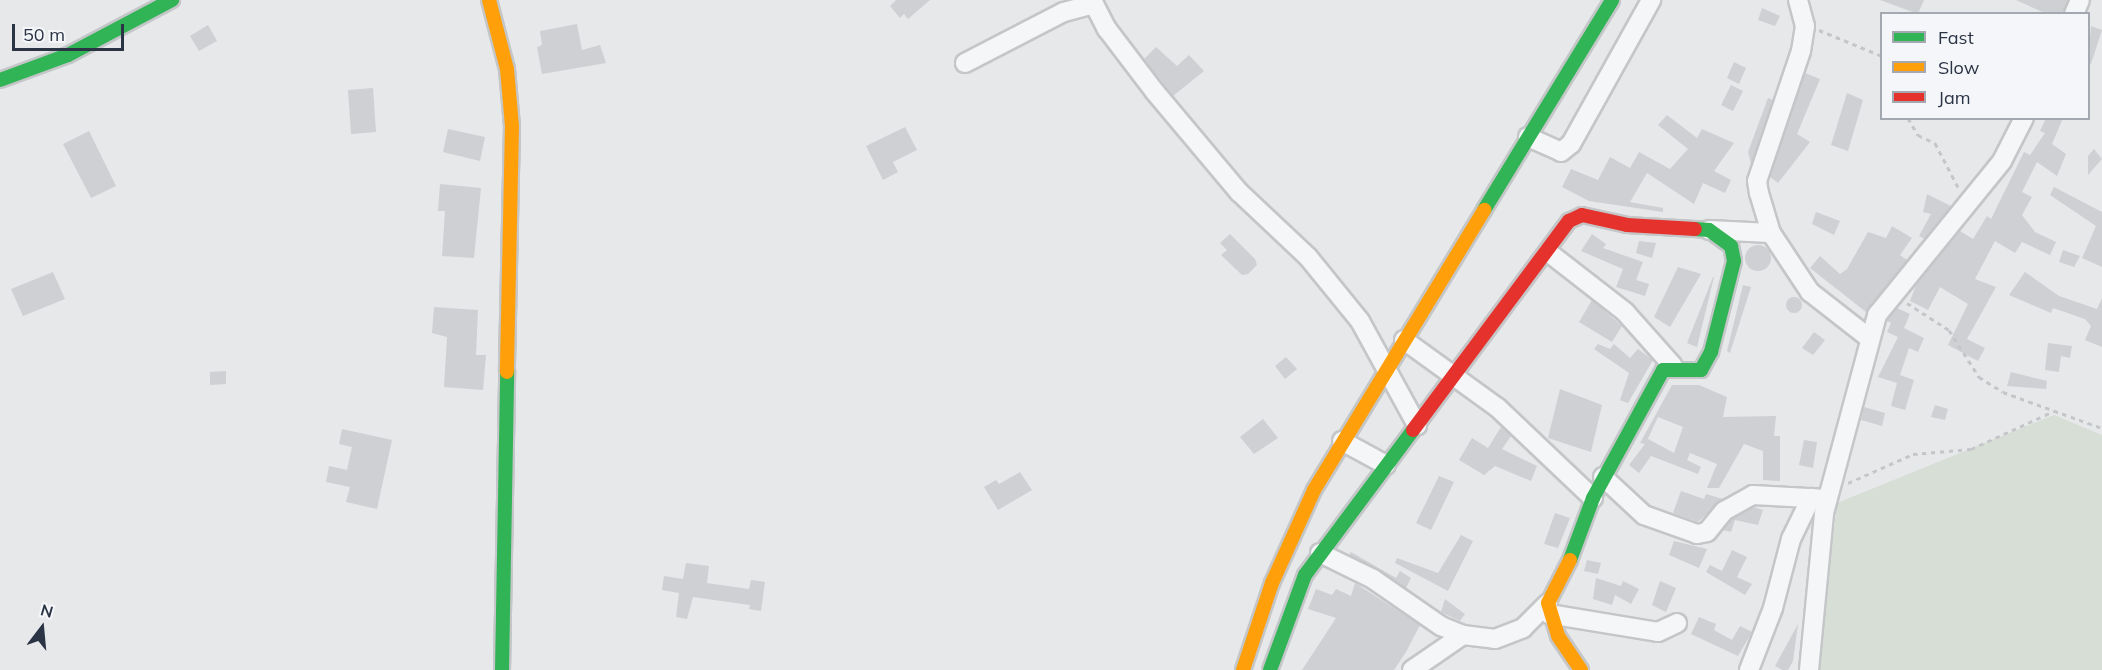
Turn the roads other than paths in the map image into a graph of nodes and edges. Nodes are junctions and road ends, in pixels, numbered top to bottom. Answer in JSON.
{"nodes":[{"id":1,"x":172,"y":0,"type":"edge"},
{"id":2,"x":489,"y":0,"type":"edge"},
{"id":3,"x":1612,"y":0,"type":"edge"},
{"id":4,"x":1651,"y":0,"type":"edge"},
{"id":5,"x":1798,"y":0,"type":"edge"},
{"id":6,"x":1093,"y":2,"type":"edge"},
{"id":7,"x":965,"y":63,"type":"dead end"},
{"id":8,"x":0,"y":80,"type":"edge"},
{"id":9,"x":2022,"y":120,"type":"edge"},
{"id":10,"x":1528,"y":137,"type":"junction"},
{"id":11,"x":1709,"y":230,"type":"junction"},
{"id":12,"x":1771,"y":233,"type":"junction"},
{"id":13,"x":1548,"y":252,"type":"junction"},
{"id":14,"x":1869,"y":338,"type":"junction"},
{"id":15,"x":1404,"y":340,"type":"junction"},
{"id":16,"x":1673,"y":366,"type":"junction"},
{"id":17,"x":1385,"y":370,"type":"junction"},
{"id":18,"x":1458,"y":375,"type":"junction"},
{"id":19,"x":1417,"y":425,"type":"junction"},
{"id":20,"x":1342,"y":441,"type":"junction"},
{"id":21,"x":1386,"y":465,"type":"junction"},
{"id":22,"x":1603,"y":477,"type":"junction"},
{"id":23,"x":1822,"y":496,"type":"junction"},
{"id":24,"x":1593,"y":498,"type":"junction"},
{"id":25,"x":1320,"y":553,"type":"junction"},
{"id":26,"x":1548,"y":609,"type":"junction"},
{"id":27,"x":1677,"y":623,"type":"dead end"},
{"id":28,"x":1463,"y":635,"type":"junction"},
{"id":29,"x":502,"y":670,"type":"edge"},
{"id":30,"x":1243,"y":670,"type":"edge"},
{"id":31,"x":1270,"y":670,"type":"edge"},
{"id":32,"x":1412,"y":670,"type":"edge"},
{"id":33,"x":1581,"y":670,"type":"edge"},
{"id":34,"x":1749,"y":670,"type":"edge"},
{"id":35,"x":1809,"y":670,"type":"edge"}],
"edges":[{"from":1,"to":8,"type":"street"},
{"from":2,"to":29,"type":"street"},
{"from":3,"to":10,"type":"street"},
{"from":4,"to":10,"type":"street"},
{"from":5,"to":12,"type":"street"},
{"from":6,"to":7,"type":"street"},
{"from":6,"to":17,"type":"street"},
{"from":9,"to":14,"type":"street"},
{"from":10,"to":15,"type":"street"},
{"from":11,"to":12,"type":"street"},
{"from":11,"to":13,"type":"street"},
{"from":11,"to":16,"type":"street"},
{"from":12,"to":14,"type":"street"},
{"from":13,"to":16,"type":"street"},
{"from":13,"to":18,"type":"street"},
{"from":14,"to":23,"type":"street"},
{"from":15,"to":17,"type":"street"},
{"from":15,"to":18,"type":"street"},
{"from":16,"to":22,"type":"street"},
{"from":17,"to":19,"type":"street"},
{"from":17,"to":20,"type":"street"},
{"from":18,"to":19,"type":"street"},
{"from":18,"to":24,"type":"street"},
{"from":19,"to":21,"type":"street"},
{"from":20,"to":21,"type":"street"},
{"from":20,"to":30,"type":"street"},
{"from":21,"to":25,"type":"street"},
{"from":22,"to":23,"type":"street"},
{"from":22,"to":24,"type":"street"},
{"from":23,"to":34,"type":"street"},
{"from":23,"to":35,"type":"street"},
{"from":24,"to":26,"type":"street"},
{"from":25,"to":28,"type":"street"},
{"from":25,"to":31,"type":"street"},
{"from":26,"to":27,"type":"street"},
{"from":26,"to":28,"type":"street"},
{"from":26,"to":33,"type":"street"},
{"from":28,"to":32,"type":"street"}]}
